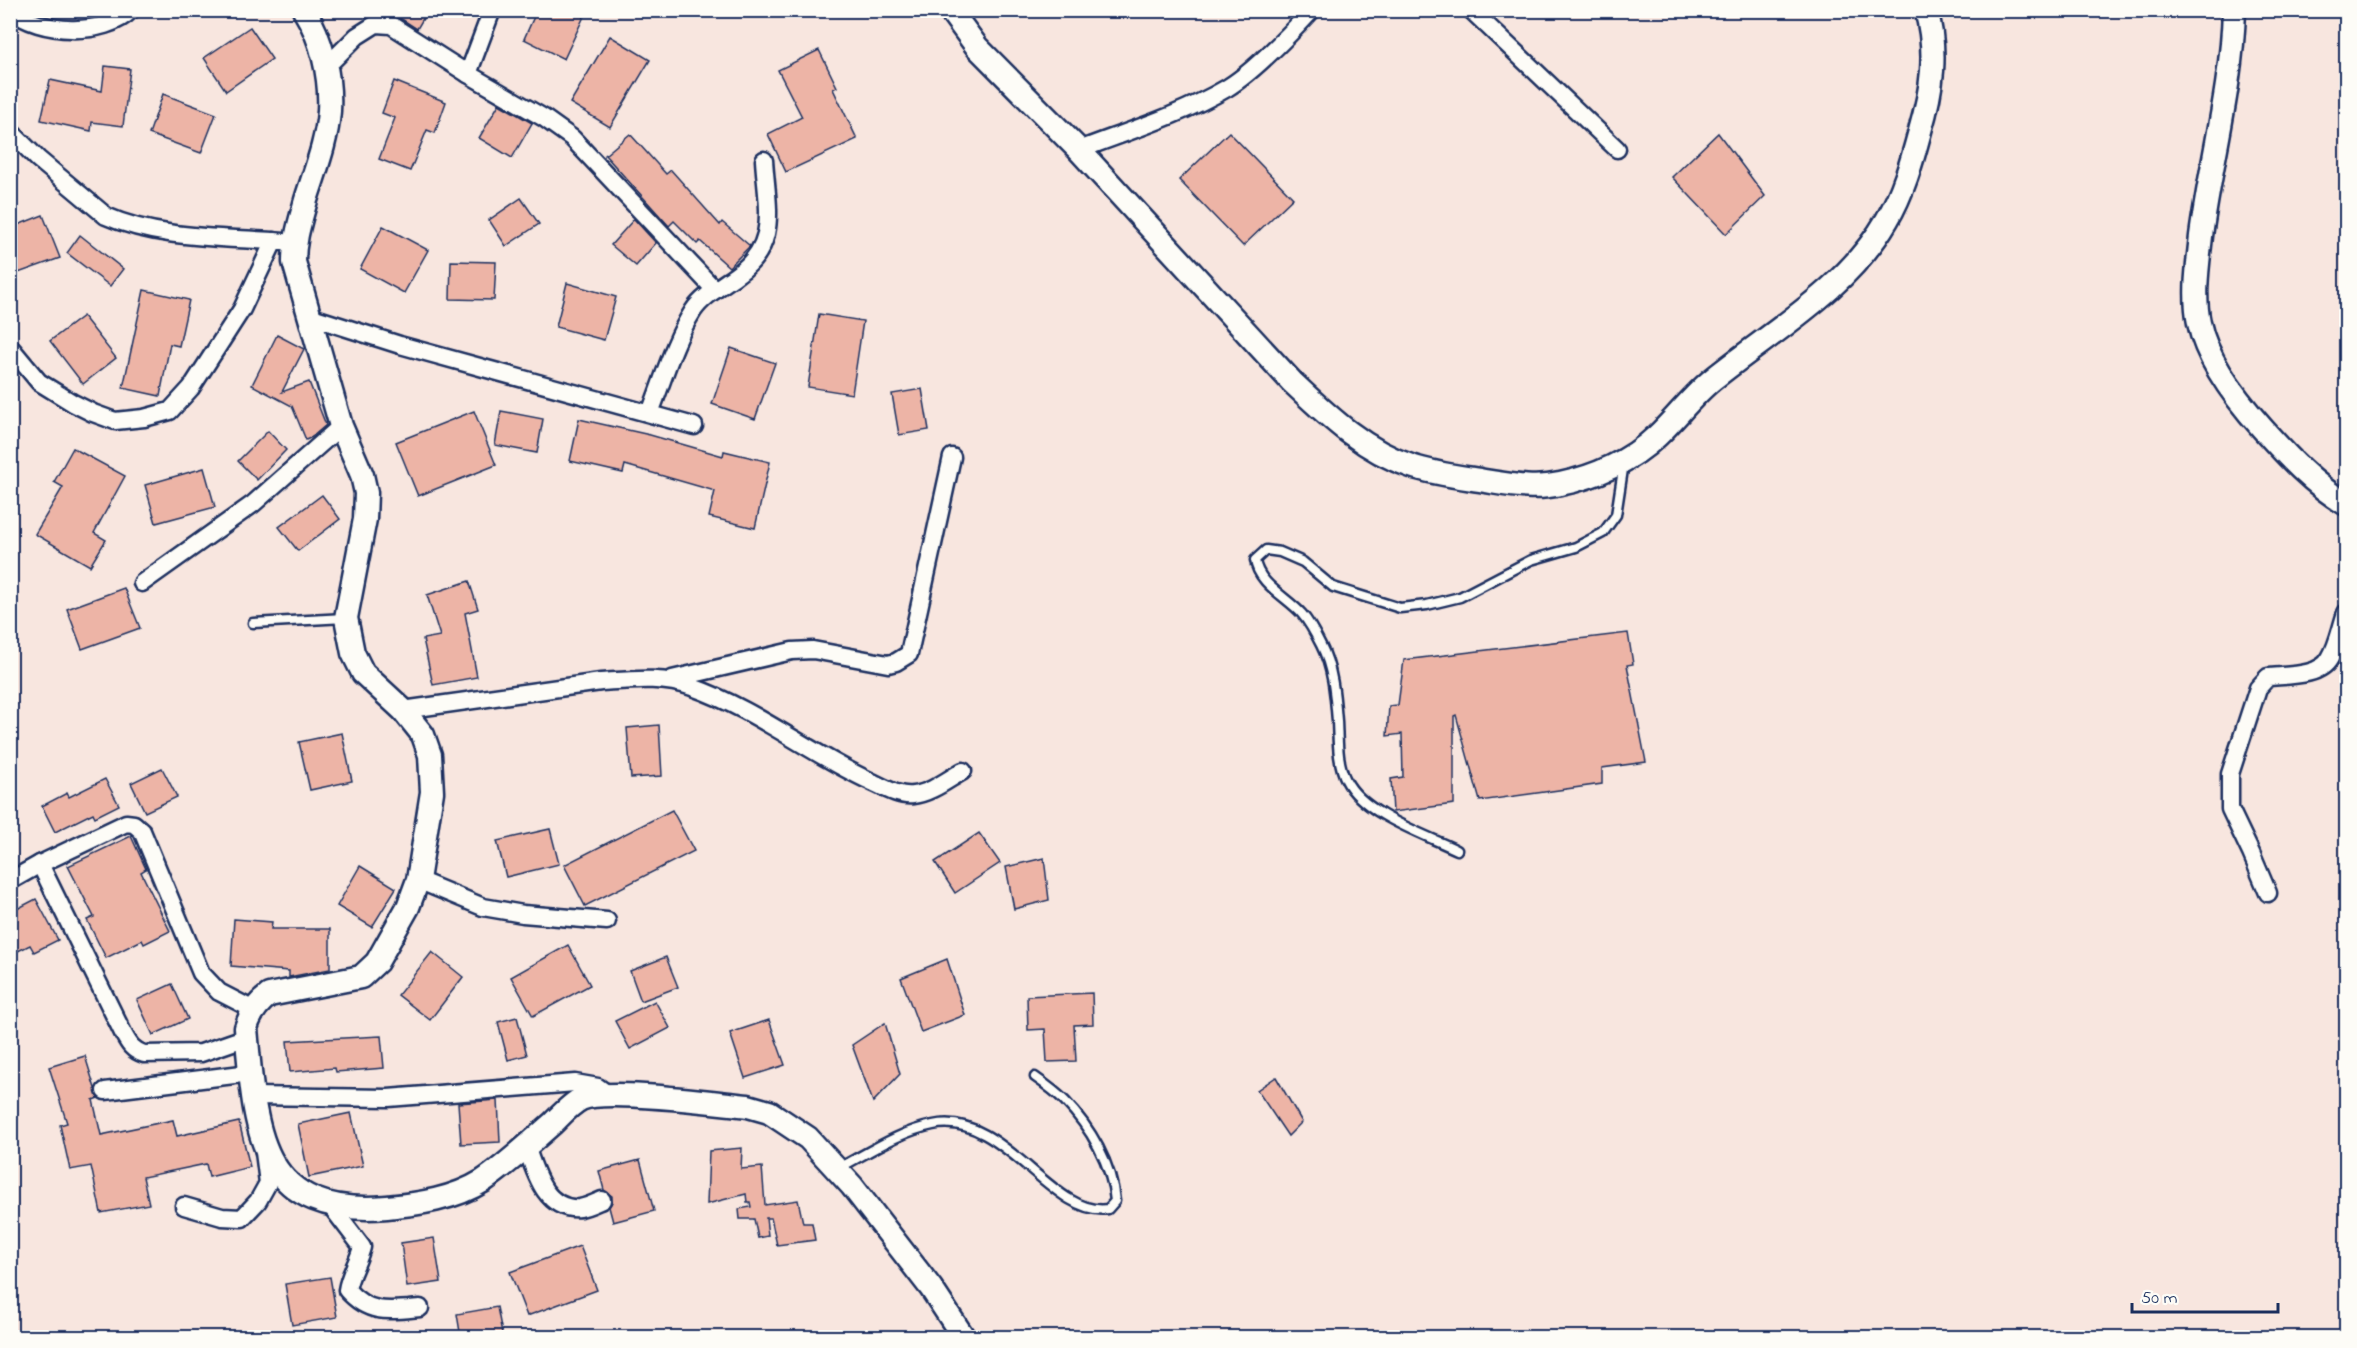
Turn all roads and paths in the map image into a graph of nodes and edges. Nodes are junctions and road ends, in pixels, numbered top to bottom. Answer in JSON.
{"nodes":[{"id":1,"x":11,"y":10,"type":"edge"},
{"id":2,"x":131,"y":10,"type":"edge"},
{"id":3,"x":304,"y":10,"type":"edge"},
{"id":4,"x":492,"y":10,"type":"edge"},
{"id":5,"x":950,"y":10,"type":"edge"},
{"id":6,"x":1312,"y":10,"type":"edge"},
{"id":7,"x":1471,"y":10,"type":"edge"},
{"id":8,"x":1926,"y":10,"type":"edge"},
{"id":9,"x":2234,"y":10,"type":"edge"},
{"id":10,"x":326,"y":68,"type":"junction"},
{"id":11,"x":468,"y":74,"type":"junction"},
{"id":12,"x":10,"y":131,"type":"edge"},
{"id":13,"x":1617,"y":149,"type":"dead end"},
{"id":14,"x":1079,"y":150,"type":"junction"},
{"id":15,"x":764,"y":160,"type":"dead end"},
{"id":16,"x":284,"y":242,"type":"junction"},
{"id":17,"x":715,"y":290,"type":"junction"},
{"id":18,"x":309,"y":316,"type":"junction"},
{"id":19,"x":12,"y":354,"type":"edge"},
{"id":20,"x":650,"y":413,"type":"junction"},
{"id":21,"x":341,"y":426,"type":"junction"},
{"id":22,"x":694,"y":426,"type":"dead end"},
{"id":23,"x":952,"y":457,"type":"dead end"},
{"id":24,"x":1625,"y":459,"type":"junction"},
{"id":25,"x":2346,"y":504,"type":"edge"},
{"id":26,"x":142,"y":583,"type":"dead end"},
{"id":27,"x":2346,"y":613,"type":"edge"},
{"id":28,"x":346,"y":618,"type":"junction"},
{"id":29,"x":253,"y":623,"type":"dead end"},
{"id":30,"x":665,"y":681,"type":"junction"},
{"id":31,"x":403,"y":710,"type":"junction"},
{"id":32,"x":963,"y":771,"type":"dead end"},
{"id":33,"x":1457,"y":850,"type":"dead end"},
{"id":34,"x":40,"y":864,"type":"junction"},
{"id":35,"x":417,"y":880,"type":"junction"},
{"id":36,"x":10,"y":881,"type":"edge"},
{"id":37,"x":2268,"y":893,"type":"dead end"},
{"id":38,"x":607,"y":921,"type":"dead end"},
{"id":39,"x":254,"y":1010,"type":"junction"},
{"id":40,"x":247,"y":1037,"type":"junction"},
{"id":41,"x":250,"y":1073,"type":"junction"},
{"id":42,"x":1035,"y":1077,"type":"dead end"},
{"id":43,"x":105,"y":1091,"type":"dead end"},
{"id":44,"x":609,"y":1095,"type":"junction"},
{"id":45,"x":252,"y":1096,"type":"junction"},
{"id":46,"x":261,"y":1130,"type":"junction"},
{"id":47,"x":526,"y":1146,"type":"junction"},
{"id":48,"x":837,"y":1170,"type":"junction"},
{"id":49,"x":602,"y":1200,"type":"dead end"},
{"id":50,"x":330,"y":1205,"type":"junction"},
{"id":51,"x":184,"y":1206,"type":"dead end"},
{"id":52,"x":420,"y":1308,"type":"dead end"},
{"id":53,"x":964,"y":1338,"type":"edge"}],
"edges":[{"from":1,"to":2,"type":"street"},
{"from":3,"to":10,"type":"street"},
{"from":4,"to":11,"type":"street"},
{"from":5,"to":14,"type":"street"},
{"from":6,"to":14,"type":"street"},
{"from":7,"to":13,"type":"street"},
{"from":8,"to":24,"type":"street"},
{"from":9,"to":25,"type":"street"},
{"from":10,"to":11,"type":"street"},
{"from":10,"to":16,"type":"street"},
{"from":11,"to":17,"type":"street"},
{"from":12,"to":16,"type":"street"},
{"from":14,"to":24,"type":"street"},
{"from":15,"to":17,"type":"street"},
{"from":16,"to":18,"type":"street"},
{"from":16,"to":19,"type":"street"},
{"from":17,"to":20,"type":"street"},
{"from":18,"to":20,"type":"street"},
{"from":18,"to":21,"type":"street"},
{"from":20,"to":22,"type":"street"},
{"from":21,"to":26,"type":"street"},
{"from":21,"to":28,"type":"street"},
{"from":23,"to":30,"type":"street"},
{"from":24,"to":33,"type":"lane"},
{"from":27,"to":37,"type":"street"},
{"from":28,"to":29,"type":"lane"},
{"from":28,"to":31,"type":"street"},
{"from":30,"to":31,"type":"street"},
{"from":30,"to":32,"type":"street"},
{"from":31,"to":35,"type":"street"},
{"from":34,"to":36,"type":"street"},
{"from":34,"to":39,"type":"street"},
{"from":34,"to":40,"type":"street"},
{"from":35,"to":38,"type":"street"},
{"from":35,"to":39,"type":"street"},
{"from":39,"to":40,"type":"street"},
{"from":40,"to":41,"type":"street"},
{"from":41,"to":43,"type":"street"},
{"from":41,"to":45,"type":"street"},
{"from":42,"to":48,"type":"lane"},
{"from":44,"to":45,"type":"street"},
{"from":44,"to":47,"type":"street"},
{"from":44,"to":48,"type":"street"},
{"from":45,"to":46,"type":"street"},
{"from":46,"to":50,"type":"street"},
{"from":46,"to":51,"type":"street"},
{"from":47,"to":49,"type":"street"},
{"from":47,"to":50,"type":"street"},
{"from":48,"to":53,"type":"street"},
{"from":50,"to":52,"type":"street"}]}
